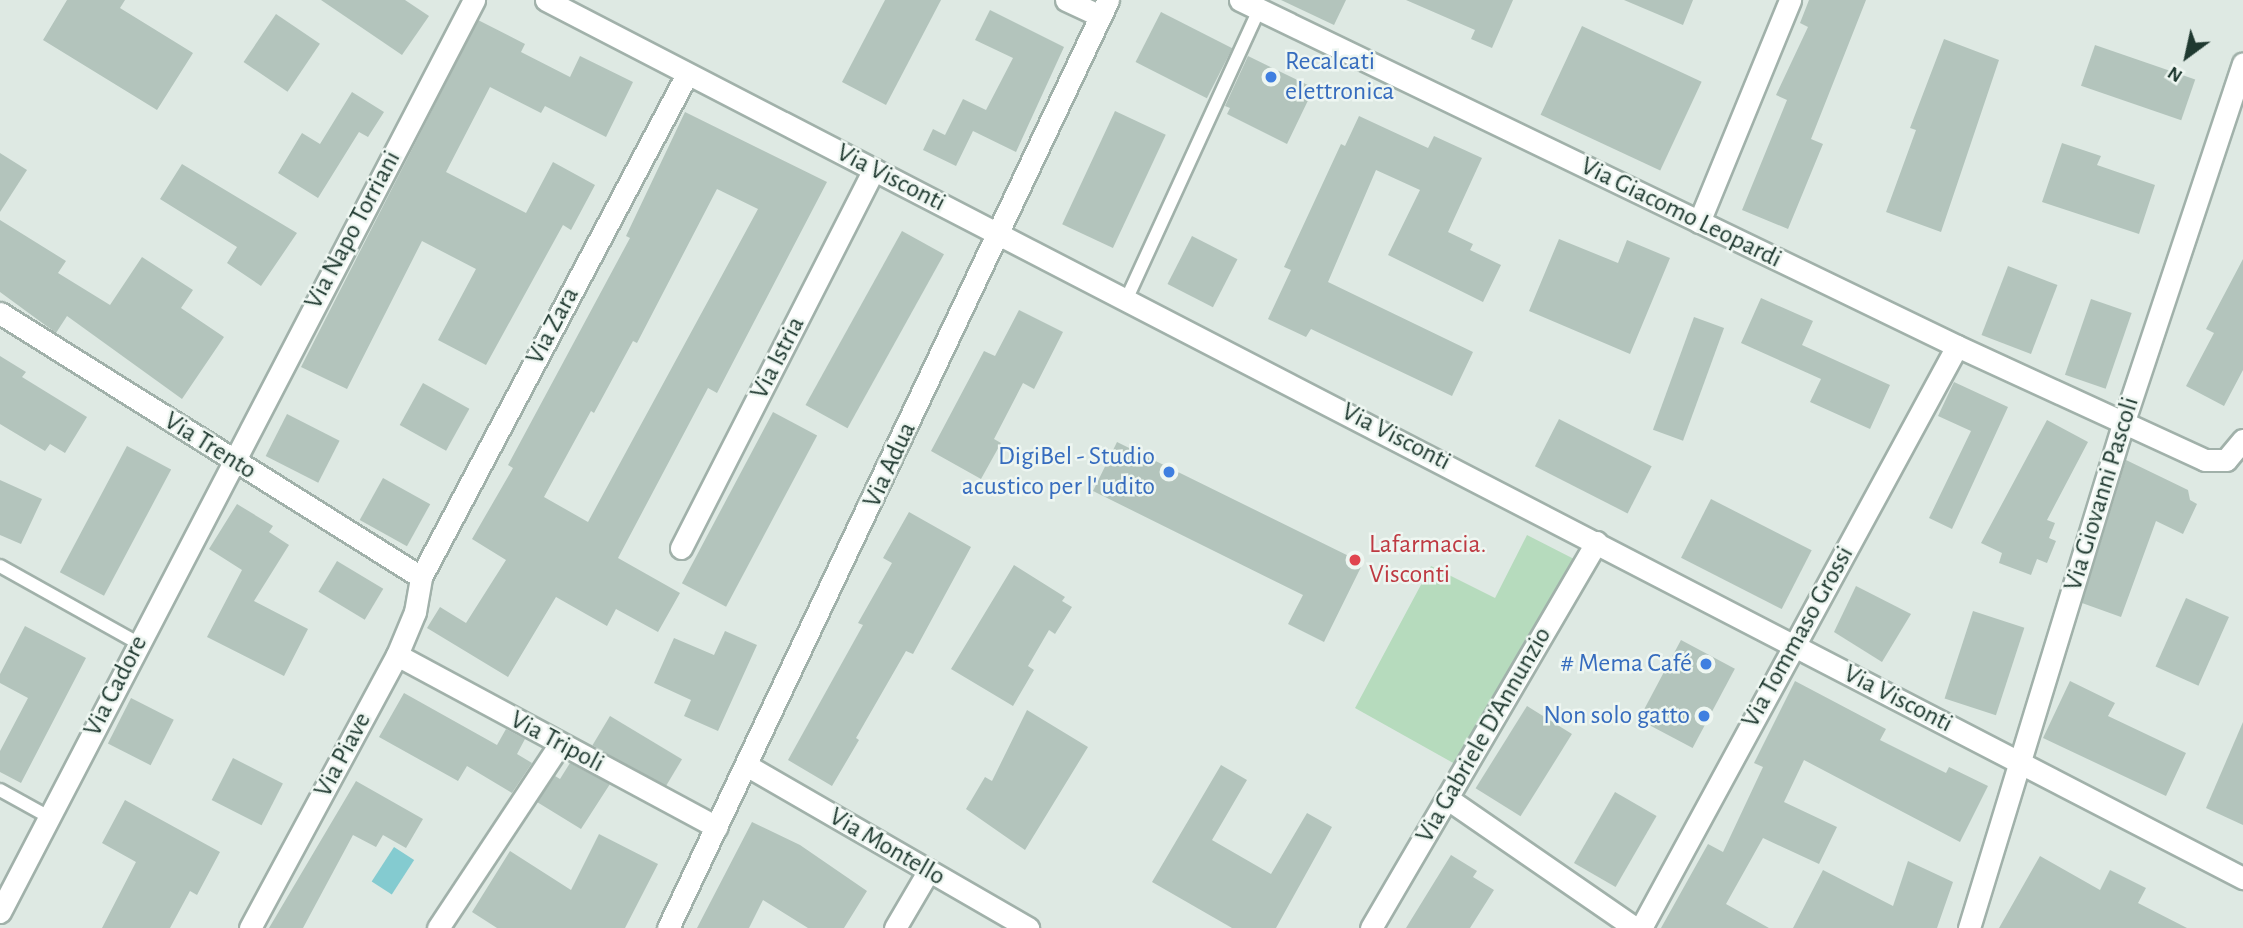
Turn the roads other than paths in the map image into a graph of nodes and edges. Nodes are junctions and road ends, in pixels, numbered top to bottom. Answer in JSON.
{"nodes":[{"id":1,"x":474,"y":0,"type":"edge"},
{"id":2,"x":546,"y":0,"type":"edge"},
{"id":3,"x":1066,"y":0,"type":"edge"},
{"id":4,"x":1240,"y":0,"type":"edge"},
{"id":5,"x":1790,"y":0,"type":"edge"},
{"id":6,"x":1104,"y":8,"type":"edge"},
{"id":7,"x":1260,"y":8,"type":"junction"},
{"id":8,"x":2243,"y":63,"type":"edge"},
{"id":9,"x":686,"y":76,"type":"junction"},
{"id":10,"x":874,"y":169,"type":"junction"},
{"id":11,"x":1699,"y":222,"type":"junction"},
{"id":12,"x":1000,"y":233,"type":"junction"},
{"id":13,"x":1127,"y":298,"type":"junction"},
{"id":14,"x":0,"y":313,"type":"edge"},
{"id":15,"x":1957,"y":346,"type":"junction"},
{"id":16,"x":2123,"y":424,"type":"junction"},
{"id":17,"x":2243,"y":440,"type":"edge"},
{"id":18,"x":232,"y":460,"type":"junction"},
{"id":19,"x":1597,"y":542,"type":"junction"},
{"id":20,"x":681,"y":548,"type":"dead end"},
{"id":21,"x":0,"y":566,"type":"edge"},
{"id":22,"x":421,"y":577,"type":"junction"},
{"id":23,"x":138,"y":643,"type":"junction"},
{"id":24,"x":1794,"y":644,"type":"junction"},
{"id":25,"x":397,"y":655,"type":"junction"},
{"id":26,"x":560,"y":744,"type":"junction"},
{"id":27,"x":2020,"y":762,"type":"junction"},
{"id":28,"x":747,"y":765,"type":"junction"},
{"id":29,"x":0,"y":790,"type":"edge"},
{"id":30,"x":1448,"y":799,"type":"junction"},
{"id":31,"x":49,"y":817,"type":"junction"},
{"id":32,"x":717,"y":827,"type":"junction"},
{"id":33,"x":929,"y":870,"type":"junction"},
{"id":34,"x":2243,"y":878,"type":"edge"},
{"id":35,"x":0,"y":912,"type":"edge"},
{"id":36,"x":250,"y":928,"type":"edge"},
{"id":37,"x":438,"y":928,"type":"edge"},
{"id":38,"x":668,"y":928,"type":"edge"},
{"id":39,"x":895,"y":928,"type":"edge"},
{"id":40,"x":1028,"y":928,"type":"edge"},
{"id":41,"x":1371,"y":928,"type":"edge"},
{"id":42,"x":1635,"y":928,"type":"edge"},
{"id":43,"x":1641,"y":928,"type":"edge"},
{"id":44,"x":1969,"y":928,"type":"edge"}],
"edges":[{"from":1,"to":18,"type":"street","name":"Via Napo Torriani"},
{"from":2,"to":9,"type":"street","name":"Via Visconti"},
{"from":3,"to":6,"type":"street"},
{"from":4,"to":7,"type":"street","name":"Via Giacomo Leopardi"},
{"from":5,"to":11,"type":"street"},
{"from":6,"to":12,"type":"street","name":"Via Adua"},
{"from":7,"to":11,"type":"street","name":"Via Giacomo Leopardi"},
{"from":7,"to":13,"type":"lane"},
{"from":8,"to":16,"type":"street","name":"Via Giovanni Pascoli"},
{"from":9,"to":10,"type":"street","name":"Via Visconti"},
{"from":9,"to":22,"type":"street","name":"Via Zara"},
{"from":10,"to":12,"type":"street","name":"Via Visconti"},
{"from":10,"to":20,"type":"street","name":"Via Istria"},
{"from":11,"to":15,"type":"street","name":"Via Giacomo Leopardi"},
{"from":12,"to":13,"type":"street","name":"Via Visconti"},
{"from":12,"to":28,"type":"street","name":"Via Adua"},
{"from":13,"to":19,"type":"street","name":"Via Visconti"},
{"from":14,"to":18,"type":"street","name":"Via Trento"},
{"from":15,"to":16,"type":"street","name":"Via Giacomo Leopardi"},
{"from":15,"to":24,"type":"street","name":"Via Tommaso Grossi"},
{"from":16,"to":17,"type":"street","name":"Via Giacomo Leopardi"},
{"from":16,"to":27,"type":"street","name":"Via Giovanni Pascoli"},
{"from":18,"to":22,"type":"street","name":"Via Trento"},
{"from":18,"to":23,"type":"street","name":"Via Cadore"},
{"from":19,"to":24,"type":"street","name":"Via Visconti"},
{"from":19,"to":30,"type":"street","name":"Via Gabriele D'Annunzio"},
{"from":21,"to":23,"type":"lane"},
{"from":22,"to":25,"type":"street","name":"Via Piave"},
{"from":23,"to":31,"type":"street","name":"Via Cadore"},
{"from":24,"to":27,"type":"street","name":"Via Visconti"},
{"from":24,"to":43,"type":"street","name":"Via Tommaso Grossi"},
{"from":25,"to":26,"type":"street","name":"Via Tripoli"},
{"from":25,"to":36,"type":"street","name":"Via Piave"},
{"from":26,"to":32,"type":"street","name":"Via Tripoli"},
{"from":26,"to":37,"type":"street"},
{"from":27,"to":34,"type":"street","name":"Via Visconti"},
{"from":27,"to":44,"type":"street","name":"Via Giovanni Pascoli"},
{"from":28,"to":32,"type":"street","name":"Via Adua"},
{"from":28,"to":33,"type":"street","name":"Via Montello"},
{"from":29,"to":31,"type":"lane"},
{"from":30,"to":41,"type":"street","name":"Via Gabriele D'Annunzio"},
{"from":30,"to":42,"type":"street"},
{"from":31,"to":35,"type":"street","name":"Via Cadore"},
{"from":32,"to":38,"type":"street","name":"Via Adua"},
{"from":33,"to":39,"type":"street"},
{"from":33,"to":40,"type":"street","name":"Via Montello"}]}
